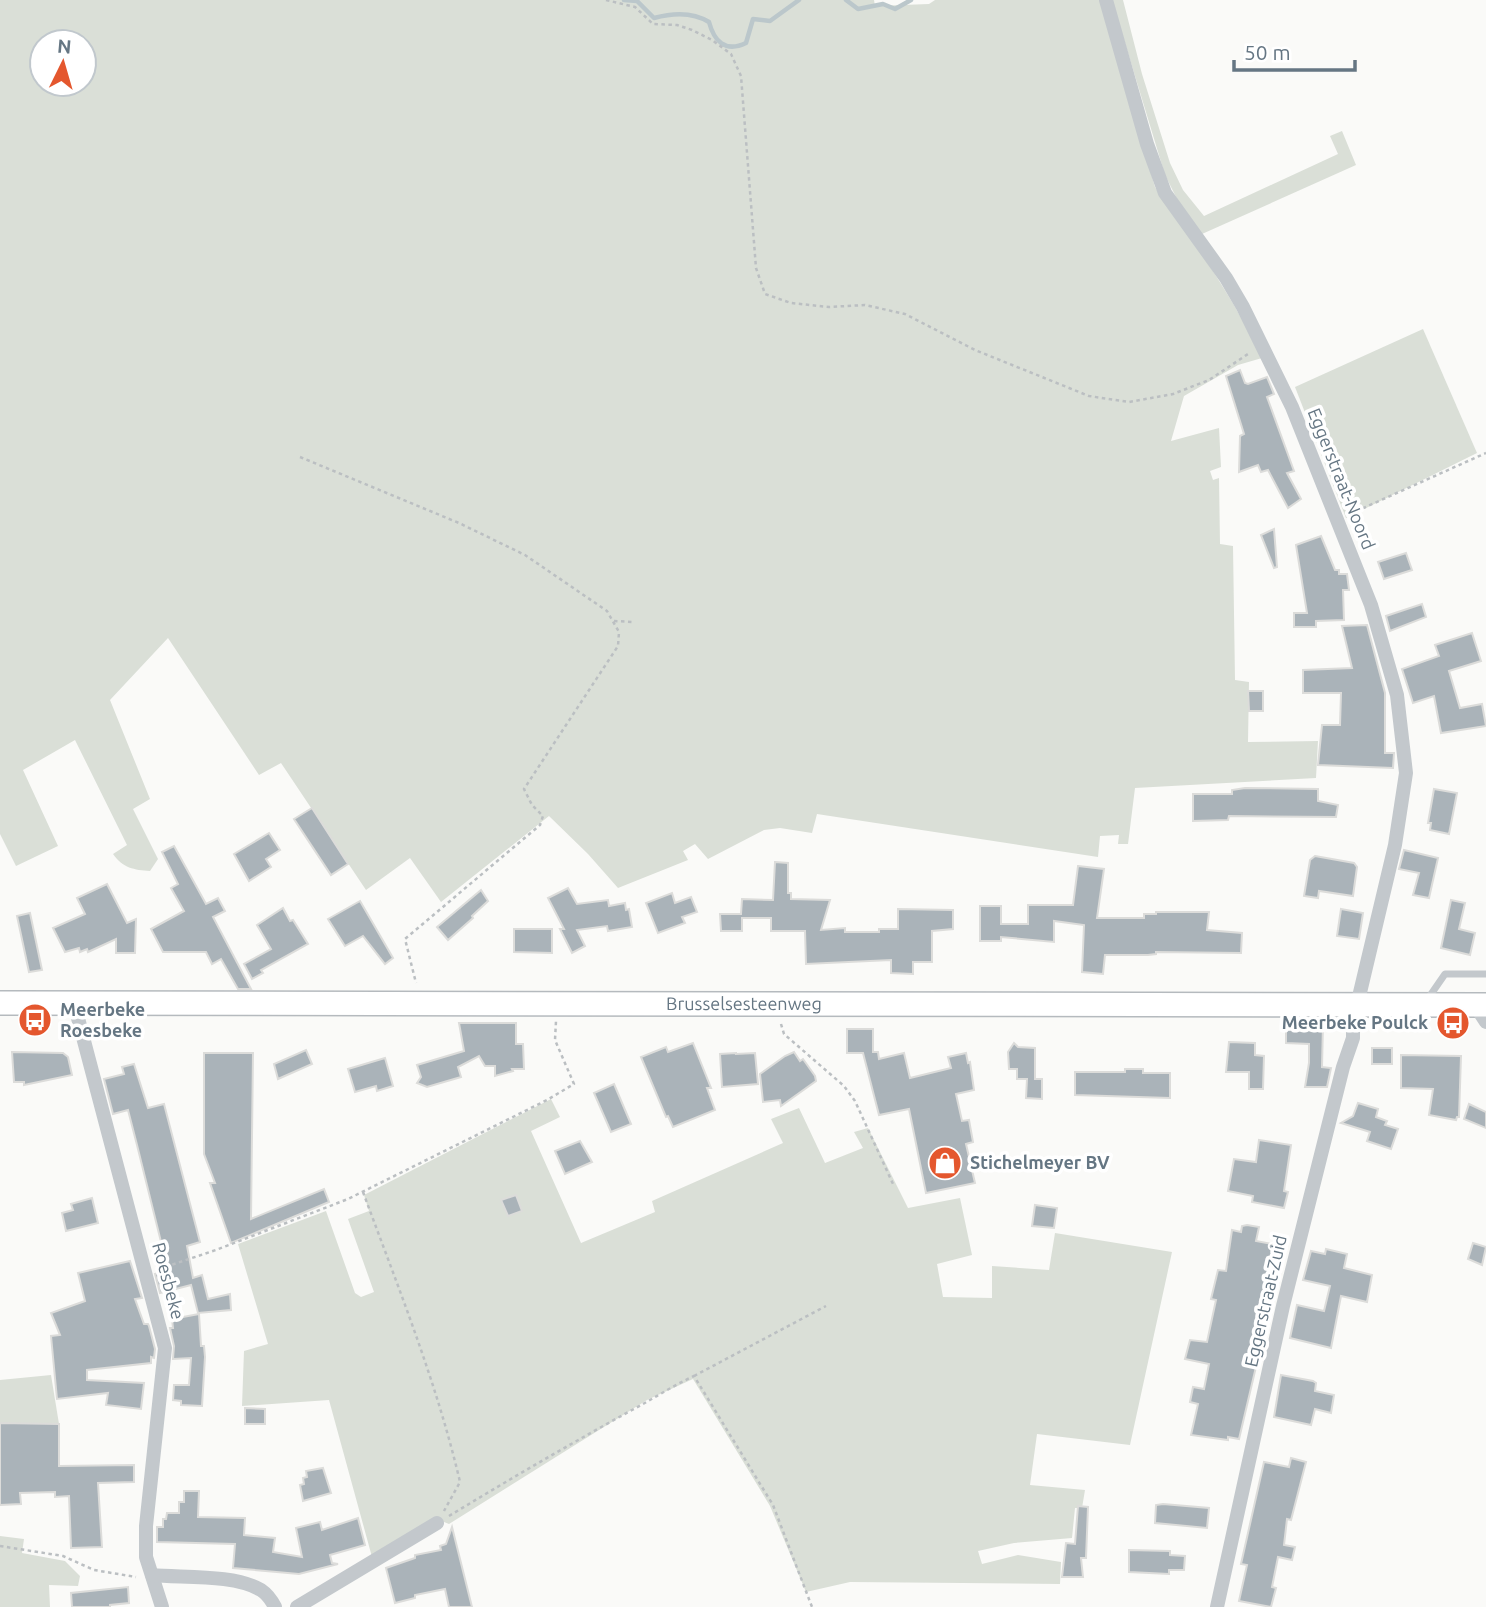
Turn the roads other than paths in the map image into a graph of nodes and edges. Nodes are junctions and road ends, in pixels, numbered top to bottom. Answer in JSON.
{"nodes":[{"id":1,"x":1106,"y":0,"type":"edge"},
{"id":2,"x":1486,"y":974,"type":"edge"},
{"id":3,"x":0,"y":1003,"type":"edge"},
{"id":4,"x":74,"y":1003,"type":"junction"},
{"id":5,"x":1359,"y":1005,"type":"junction"},
{"id":6,"x":1423,"y":1005,"type":"junction"},
{"id":7,"x":1482,"y":1011,"type":"edge"},
{"id":8,"x":438,"y":1523,"type":"road end"},
{"id":9,"x":152,"y":1575,"type":"junction"},
{"id":10,"x":162,"y":1607,"type":"edge"},
{"id":11,"x":275,"y":1607,"type":"edge"},
{"id":12,"x":297,"y":1607,"type":"edge"},
{"id":13,"x":1217,"y":1607,"type":"edge"}],
"edges":[{"from":1,"to":5,"type":"street","name":"Eggerstraat-Noord"},
{"from":2,"to":6,"type":"lane"},
{"from":3,"to":4,"type":"main road","name":"Brusselsesteenweg"},
{"from":4,"to":5,"type":"main road","name":"Brusselsesteenweg"},
{"from":4,"to":9,"type":"street","name":"Roesbeke"},
{"from":5,"to":6,"type":"main road","name":"Brusselsesteenweg"},
{"from":5,"to":13,"type":"street","name":"Eggerstraat-Zuid"},
{"from":6,"to":7,"type":"main road","name":"Brusselsesteenweg"},
{"from":8,"to":12,"type":"street"},
{"from":9,"to":10,"type":"street","name":"Roesbeke"},
{"from":9,"to":11,"type":"street"}]}
